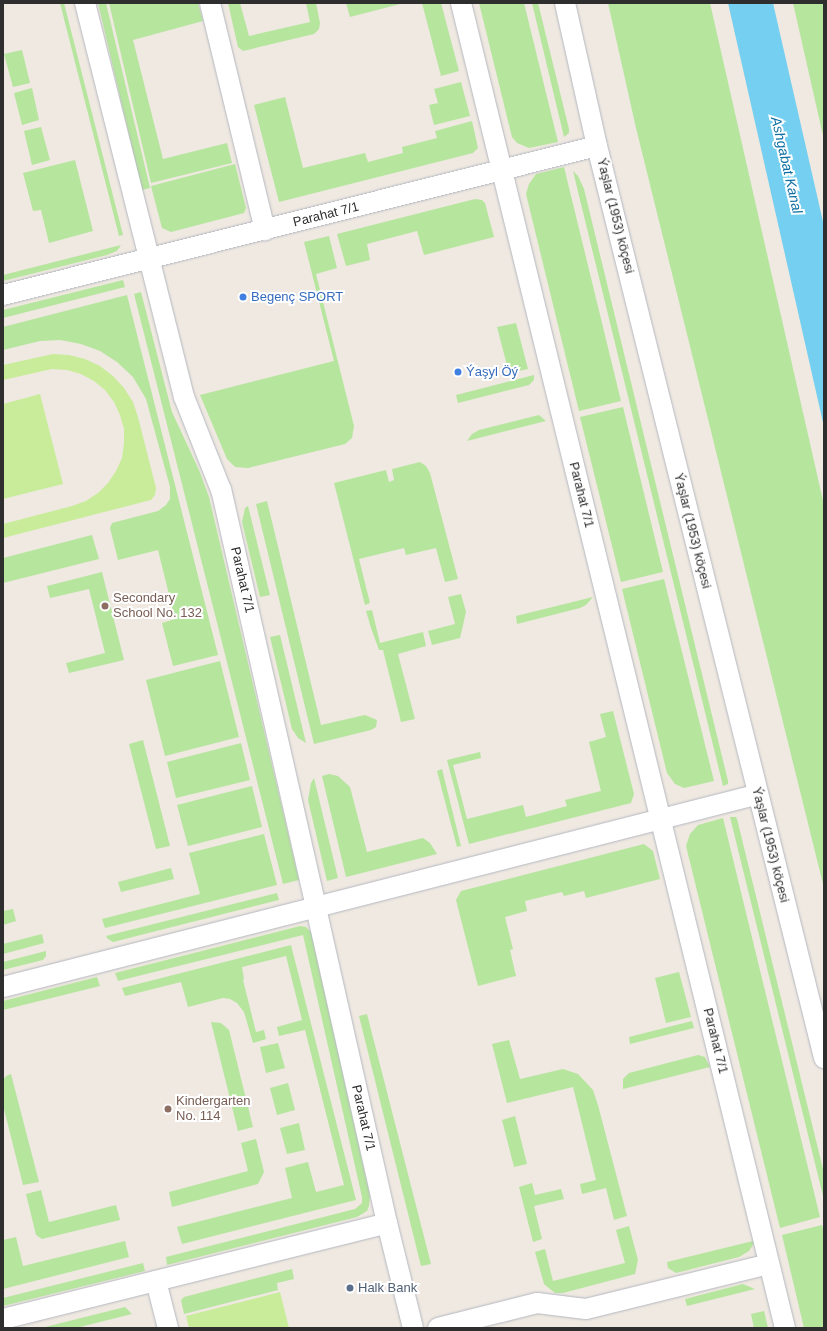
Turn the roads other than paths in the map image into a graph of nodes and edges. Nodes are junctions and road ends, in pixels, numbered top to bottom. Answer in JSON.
{"nodes":[{"id":1,"x":85,"y":3,"type":"edge"},
{"id":2,"x":210,"y":3,"type":"edge"},
{"id":3,"x":461,"y":3,"type":"edge"},
{"id":4,"x":565,"y":3,"type":"edge"},
{"id":5,"x":598,"y":146,"type":"junction"},
{"id":6,"x":502,"y":170,"type":"junction"},
{"id":7,"x":265,"y":230,"type":"junction"},
{"id":8,"x":149,"y":259,"type":"junction"},
{"id":9,"x":3,"y":296,"type":"edge"},
{"id":10,"x":758,"y":794,"type":"junction"},
{"id":11,"x":660,"y":819,"type":"junction"},
{"id":12,"x":316,"y":907,"type":"junction"},
{"id":13,"x":3,"y":987,"type":"edge"},
{"id":14,"x":824,"y":1058,"type":"edge"},
{"id":15,"x":387,"y":1223,"type":"junction"},
{"id":16,"x":769,"y":1264,"type":"junction"},
{"id":17,"x":156,"y":1281,"type":"junction"},
{"id":18,"x":3,"y":1319,"type":"edge"},
{"id":19,"x":483,"y":1322,"type":"edge"},
{"id":20,"x":168,"y":1328,"type":"edge"},
{"id":21,"x":413,"y":1328,"type":"edge"},
{"id":22,"x":438,"y":1328,"type":"edge"},
{"id":23,"x":785,"y":1328,"type":"edge"}],
"edges":[{"from":1,"to":8,"type":"street","name":"Parahat 7/1"},
{"from":2,"to":7,"type":"street"},
{"from":3,"to":6,"type":"street","name":"Parahat 7/1"},
{"from":4,"to":5,"type":"street","name":"Ýaşlar (1953) köçesi"},
{"from":5,"to":6,"type":"street","name":"Parahat 7/1"},
{"from":5,"to":10,"type":"street","name":"Ýaşlar (1953) köçesi"},
{"from":6,"to":7,"type":"street","name":"Parahat 7/1"},
{"from":6,"to":11,"type":"street","name":"Parahat 7/1"},
{"from":7,"to":8,"type":"street","name":"Parahat 7/1"},
{"from":8,"to":9,"type":"street","name":"Parahat 7/1"},
{"from":8,"to":12,"type":"street","name":"Parahat 7/1"},
{"from":10,"to":11,"type":"street"},
{"from":10,"to":14,"type":"street","name":"Ýaşlar (1953) köçesi"},
{"from":11,"to":12,"type":"street"},
{"from":11,"to":16,"type":"street","name":"Parahat 7/1"},
{"from":12,"to":13,"type":"street"},
{"from":12,"to":15,"type":"street","name":"Parahat 7/1"},
{"from":15,"to":17,"type":"street"},
{"from":15,"to":21,"type":"street","name":"Parahat 7/1"},
{"from":16,"to":19,"type":"street"},
{"from":16,"to":23,"type":"street","name":"Parahat 7/1"},
{"from":17,"to":18,"type":"street"},
{"from":17,"to":20,"type":"street"},
{"from":19,"to":22,"type":"street"}]}
